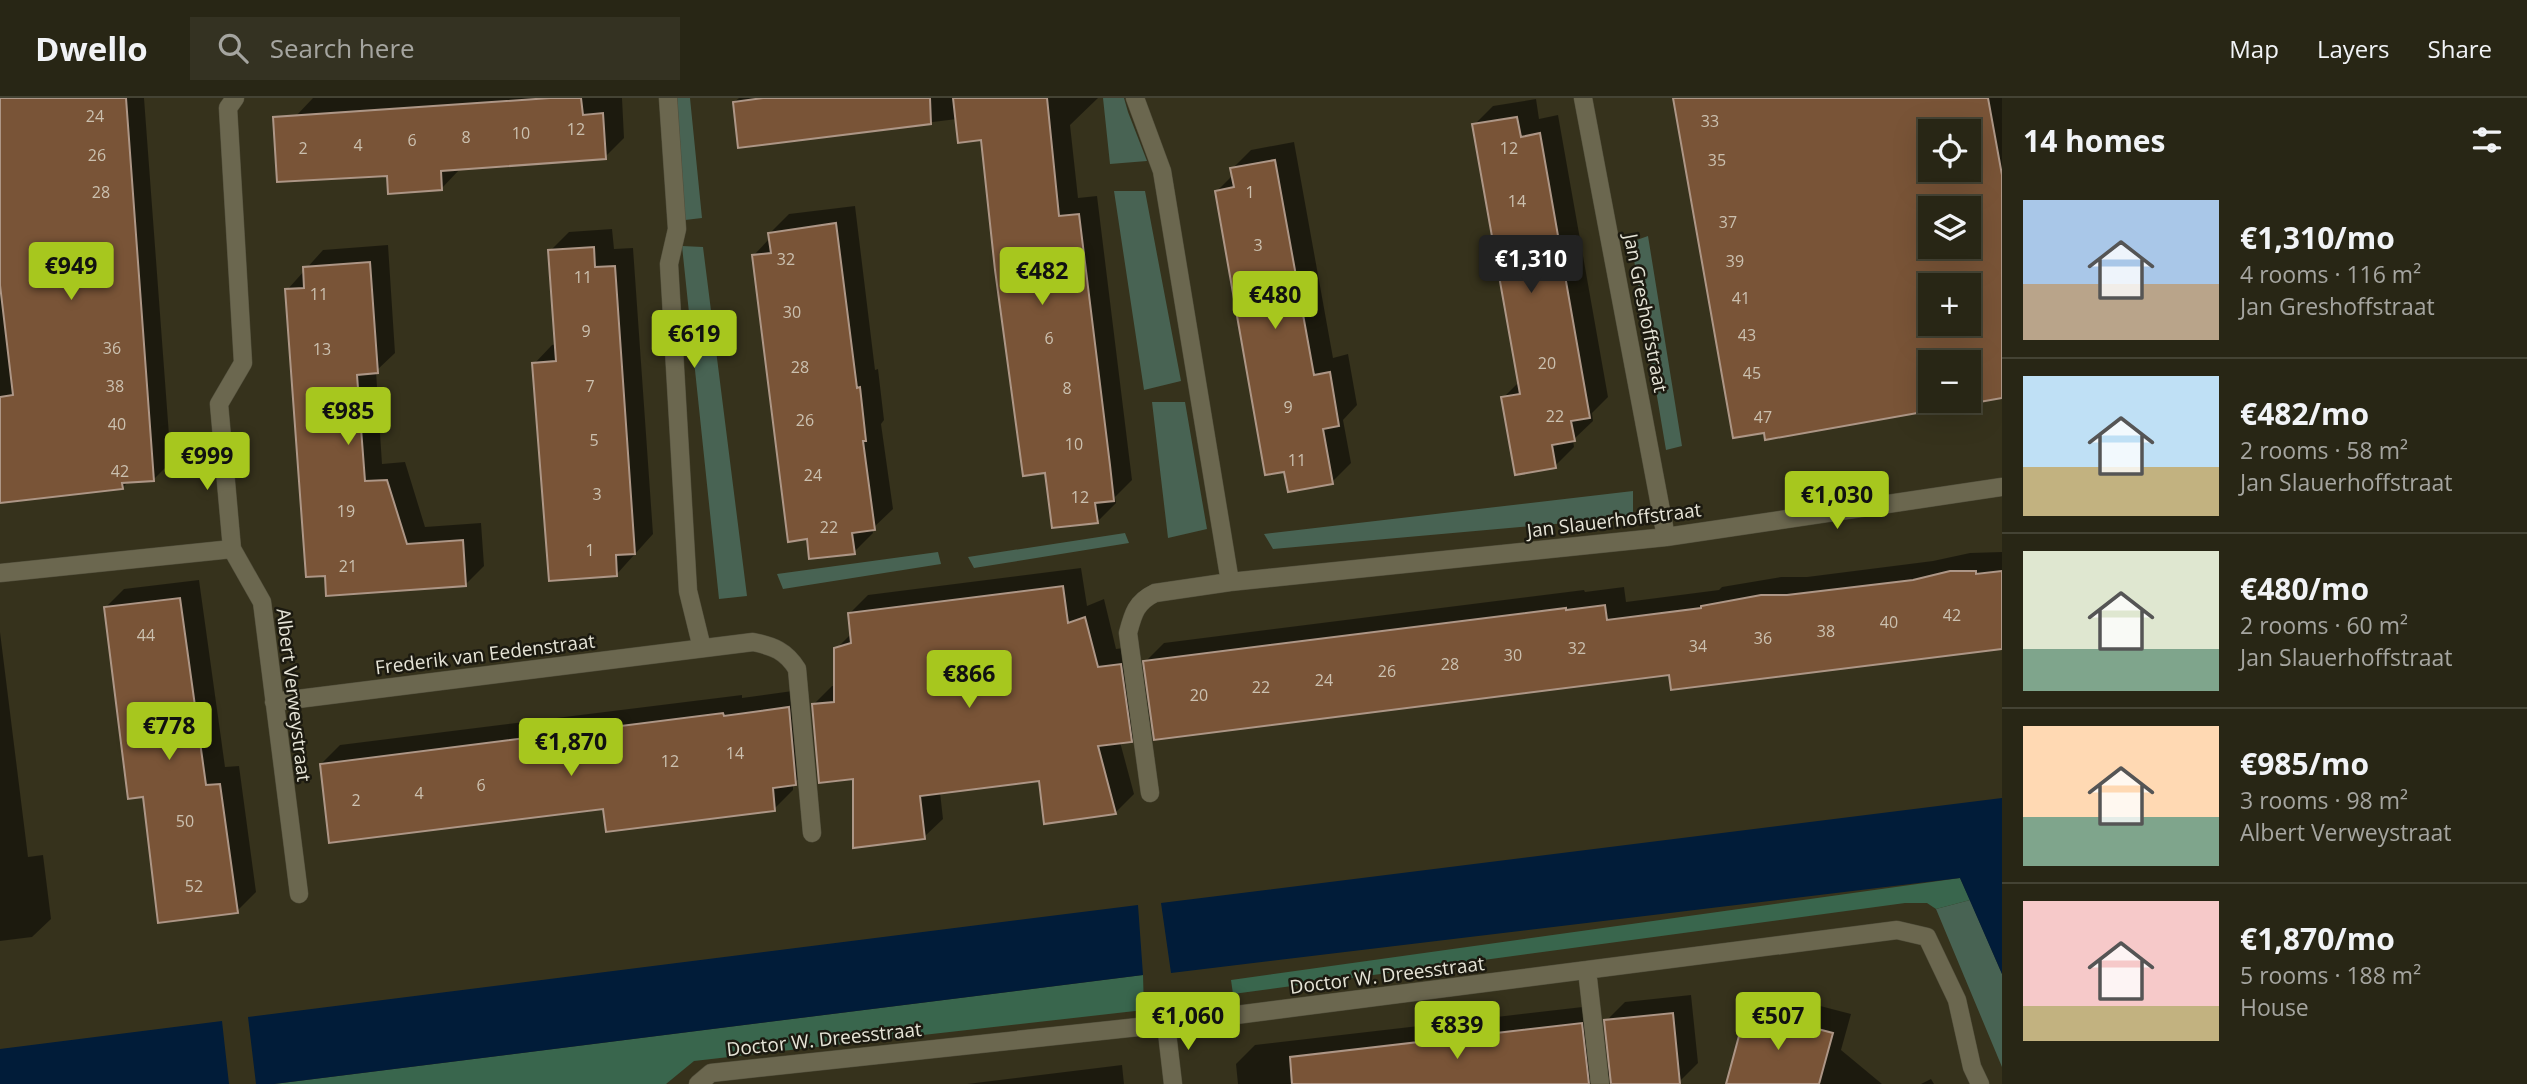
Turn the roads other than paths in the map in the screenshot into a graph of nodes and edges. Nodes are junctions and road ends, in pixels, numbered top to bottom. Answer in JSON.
{"nodes":[{"id":1,"x":235,"y":98,"type":"edge"},
{"id":2,"x":668,"y":98,"type":"edge"},
{"id":3,"x":1135,"y":98,"type":"edge"},
{"id":4,"x":1583,"y":98,"type":"edge"},
{"id":5,"x":2002,"y":487,"type":"edge"},
{"id":6,"x":1666,"y":537,"type":"junction"},
{"id":7,"x":232,"y":548,"type":"junction"},
{"id":8,"x":0,"y":573,"type":"edge"},
{"id":9,"x":1230,"y":582,"type":"junction"},
{"id":10,"x":702,"y":648,"type":"junction"},
{"id":11,"x":274,"y":702,"type":"junction"},
{"id":12,"x":1150,"y":793,"type":"dead end"},
{"id":13,"x":812,"y":833,"type":"dead end"},
{"id":14,"x":299,"y":894,"type":"dead end"},
{"id":15,"x":1587,"y":970,"type":"junction"},
{"id":16,"x":1166,"y":1024,"type":"junction"},
{"id":17,"x":698,"y":1084,"type":"edge"},
{"id":18,"x":1173,"y":1084,"type":"edge"},
{"id":19,"x":1600,"y":1084,"type":"edge"},
{"id":20,"x":1979,"y":1084,"type":"edge"}],
"edges":[{"from":1,"to":7,"type":"street","name":"Albert Verweystraat"},
{"from":2,"to":10,"type":"street"},
{"from":3,"to":9,"type":"street"},
{"from":4,"to":6,"type":"street","name":"Jan Greshoffstraat"},
{"from":5,"to":6,"type":"street","name":"Jan Slauerhoffstraat"},
{"from":6,"to":9,"type":"street","name":"Jan Slauerhoffstraat"},
{"from":7,"to":8,"type":"street"},
{"from":7,"to":11,"type":"street","name":"Albert Verweystraat"},
{"from":9,"to":12,"type":"street","name":"Jan Slauerhoffstraat"},
{"from":10,"to":11,"type":"street","name":"Frederik van Eedenstraat"},
{"from":10,"to":13,"type":"street","name":"Frederik van Eedenstraat"},
{"from":11,"to":14,"type":"street","name":"Albert Verweystraat"},
{"from":15,"to":16,"type":"street","name":"Doctor W. Dreesstraat"},
{"from":15,"to":19,"type":"street"},
{"from":15,"to":20,"type":"street","name":"Doctor W. Dreesstraat"},
{"from":16,"to":17,"type":"street","name":"Doctor W. Dreesstraat"},
{"from":16,"to":18,"type":"street"}]}
